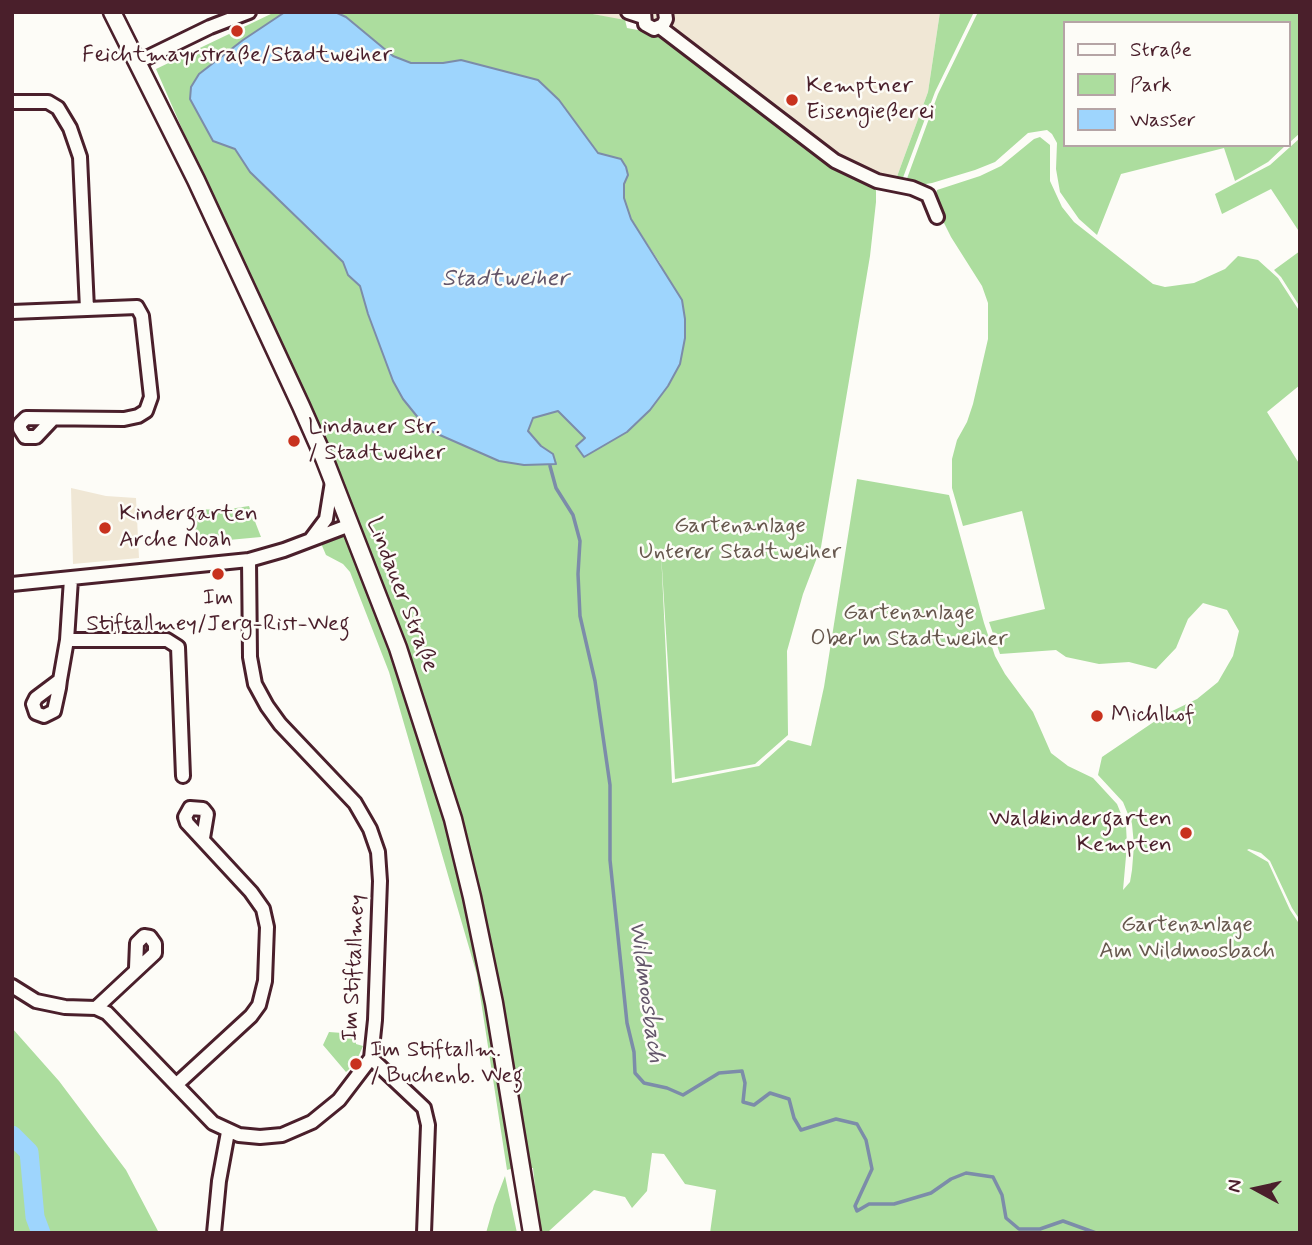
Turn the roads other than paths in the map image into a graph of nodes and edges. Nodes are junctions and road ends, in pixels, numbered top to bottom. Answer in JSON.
{"nodes":[{"id":1,"x":112,"y":12,"type":"edge"},
{"id":2,"x":249,"y":12,"type":"edge"},
{"id":3,"x":628,"y":12,"type":"edge"},
{"id":4,"x":665,"y":12,"type":"edge"},
{"id":5,"x":643,"y":15,"type":"edge"},
{"id":6,"x":661,"y":28,"type":"junction"},
{"id":7,"x":138,"y":62,"type":"junction"},
{"id":8,"x":12,"y":102,"type":"edge"},
{"id":9,"x":937,"y":217,"type":"dead end"},
{"id":10,"x":87,"y":309,"type":"junction"},
{"id":11,"x":12,"y":312,"type":"edge"},
{"id":12,"x":52,"y":420,"type":"dead end"},
{"id":13,"x":332,"y":480,"type":"junction"},
{"id":14,"x":350,"y":525,"type":"junction"},
{"id":15,"x":311,"y":540,"type":"junction"},
{"id":16,"x":248,"y":560,"type":"junction"},
{"id":17,"x":71,"y":579,"type":"junction"},
{"id":18,"x":12,"y":584,"type":"edge"},
{"id":19,"x":66,"y":639,"type":"junction"},
{"id":20,"x":60,"y":680,"type":"dead end"},
{"id":21,"x":183,"y":776,"type":"dead end"},
{"id":22,"x":203,"y":838,"type":"dead end"},
{"id":23,"x":136,"y":968,"type":"dead end"},
{"id":24,"x":12,"y":986,"type":"edge"},
{"id":25,"x":96,"y":1008,"type":"junction"},
{"id":26,"x":371,"y":1058,"type":"junction"},
{"id":27,"x":177,"y":1084,"type":"junction"},
{"id":28,"x":228,"y":1132,"type":"junction"},
{"id":29,"x":214,"y":1233,"type":"edge"},
{"id":30,"x":424,"y":1233,"type":"edge"},
{"id":31,"x":532,"y":1233,"type":"edge"}],
"edges":[{"from":1,"to":7,"type":"main road","name":"Lindauer Straße"},
{"from":2,"to":7,"type":"street"},
{"from":3,"to":5,"type":"street"},
{"from":4,"to":6,"type":"street"},
{"from":5,"to":6,"type":"street"},
{"from":6,"to":9,"type":"street"},
{"from":7,"to":13,"type":"main road","name":"Lindauer Straße"},
{"from":8,"to":10,"type":"street"},
{"from":10,"to":11,"type":"street"},
{"from":10,"to":12,"type":"street"},
{"from":13,"to":14,"type":"main road","name":"Lindauer Straße"},
{"from":13,"to":15,"type":"street"},
{"from":14,"to":15,"type":"street"},
{"from":14,"to":31,"type":"main road","name":"Lindauer Straße"},
{"from":15,"to":16,"type":"street"},
{"from":16,"to":17,"type":"street"},
{"from":16,"to":26,"type":"street","name":"Im Stiftallmey"},
{"from":17,"to":18,"type":"street"},
{"from":17,"to":19,"type":"street"},
{"from":19,"to":20,"type":"street"},
{"from":19,"to":21,"type":"street"},
{"from":22,"to":27,"type":"street"},
{"from":23,"to":25,"type":"street"},
{"from":24,"to":25,"type":"street"},
{"from":25,"to":27,"type":"street"},
{"from":26,"to":28,"type":"street","name":"Im Stiftallmey"},
{"from":26,"to":30,"type":"street"},
{"from":27,"to":28,"type":"street"},
{"from":28,"to":29,"type":"street"}]}
